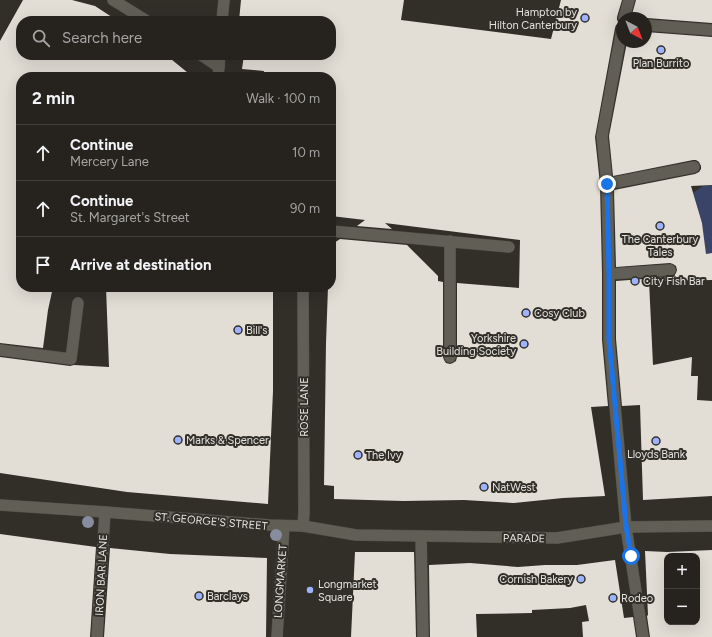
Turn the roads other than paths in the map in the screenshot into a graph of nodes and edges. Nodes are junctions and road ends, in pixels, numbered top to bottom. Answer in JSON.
{"nodes":[{"id":1,"x":113,"y":0,"type":"edge"},
{"id":2,"x":224,"y":0,"type":"edge"},
{"id":3,"x":629,"y":0,"type":"edge"},
{"id":4,"x":626,"y":12,"type":"edge"},
{"id":5,"x":139,"y":16,"type":"edge"},
{"id":6,"x":222,"y":16,"type":"edge"},
{"id":7,"x":652,"y":25,"type":"edge"},
{"id":8,"x":712,"y":30,"type":"edge"},
{"id":9,"x":618,"y":48,"type":"edge"},
{"id":10,"x":206,"y":60,"type":"edge"},
{"id":11,"x":220,"y":60,"type":"edge"},
{"id":12,"x":219,"y":72,"type":"edge"},
{"id":13,"x":694,"y":167,"type":"dead end"},
{"id":14,"x":607,"y":184,"type":"junction"},
{"id":15,"x":336,"y":231,"type":"edge"},
{"id":16,"x":450,"y":241,"type":"junction"},
{"id":17,"x":509,"y":247,"type":"dead end"},
{"id":18,"x":670,"y":270,"type":"dead end"},
{"id":19,"x":609,"y":274,"type":"junction"},
{"id":20,"x":303,"y":292,"type":"edge"},
{"id":21,"x":78,"y":303,"type":"dead end"},
{"id":22,"x":0,"y":350,"type":"edge"},
{"id":23,"x":450,"y":356,"type":"dead end"},
{"id":24,"x":0,"y":505,"type":"edge"},
{"id":25,"x":105,"y":512,"type":"junction"},
{"id":26,"x":284,"y":526,"type":"junction"},
{"id":27,"x":303,"y":526,"type":"junction"},
{"id":28,"x":626,"y":526,"type":"junction"},
{"id":29,"x":712,"y":526,"type":"edge"},
{"id":30,"x":421,"y":537,"type":"junction"},
{"id":31,"x":97,"y":637,"type":"edge"},
{"id":32,"x":277,"y":637,"type":"edge"},
{"id":33,"x":423,"y":637,"type":"edge"},
{"id":34,"x":643,"y":637,"type":"edge"}],
"edges":[{"from":1,"to":5,"type":"street"},
{"from":2,"to":6,"type":"street"},
{"from":3,"to":4,"type":"street"},
{"from":7,"to":8,"type":"street"},
{"from":9,"to":14,"type":"street"},
{"from":10,"to":12,"type":"street"},
{"from":11,"to":12,"type":"street"},
{"from":13,"to":14,"type":"street"},
{"from":14,"to":19,"type":"street"},
{"from":15,"to":16,"type":"street"},
{"from":16,"to":17,"type":"street"},
{"from":16,"to":23,"type":"street"},
{"from":18,"to":19,"type":"street"},
{"from":19,"to":28,"type":"street"},
{"from":20,"to":27,"type":"street","name":"ROSE LANE"},
{"from":21,"to":22,"type":"street"},
{"from":24,"to":25,"type":"street","name":"ST. GEORGE'S STREET"},
{"from":25,"to":26,"type":"street","name":"ST. GEORGE'S STREET"},
{"from":25,"to":31,"type":"street","name":"IRON BAR LANE"},
{"from":26,"to":27,"type":"street","name":"ST. GEORGE'S STREET"},
{"from":26,"to":32,"type":"street","name":"LONGMARKET"},
{"from":27,"to":30,"type":"street","name":"ST. GEORGE'S STREET"},
{"from":28,"to":29,"type":"street","name":"PARADE"},
{"from":28,"to":30,"type":"street","name":"PARADE"},
{"from":28,"to":34,"type":"street"},
{"from":30,"to":33,"type":"street"}]}
